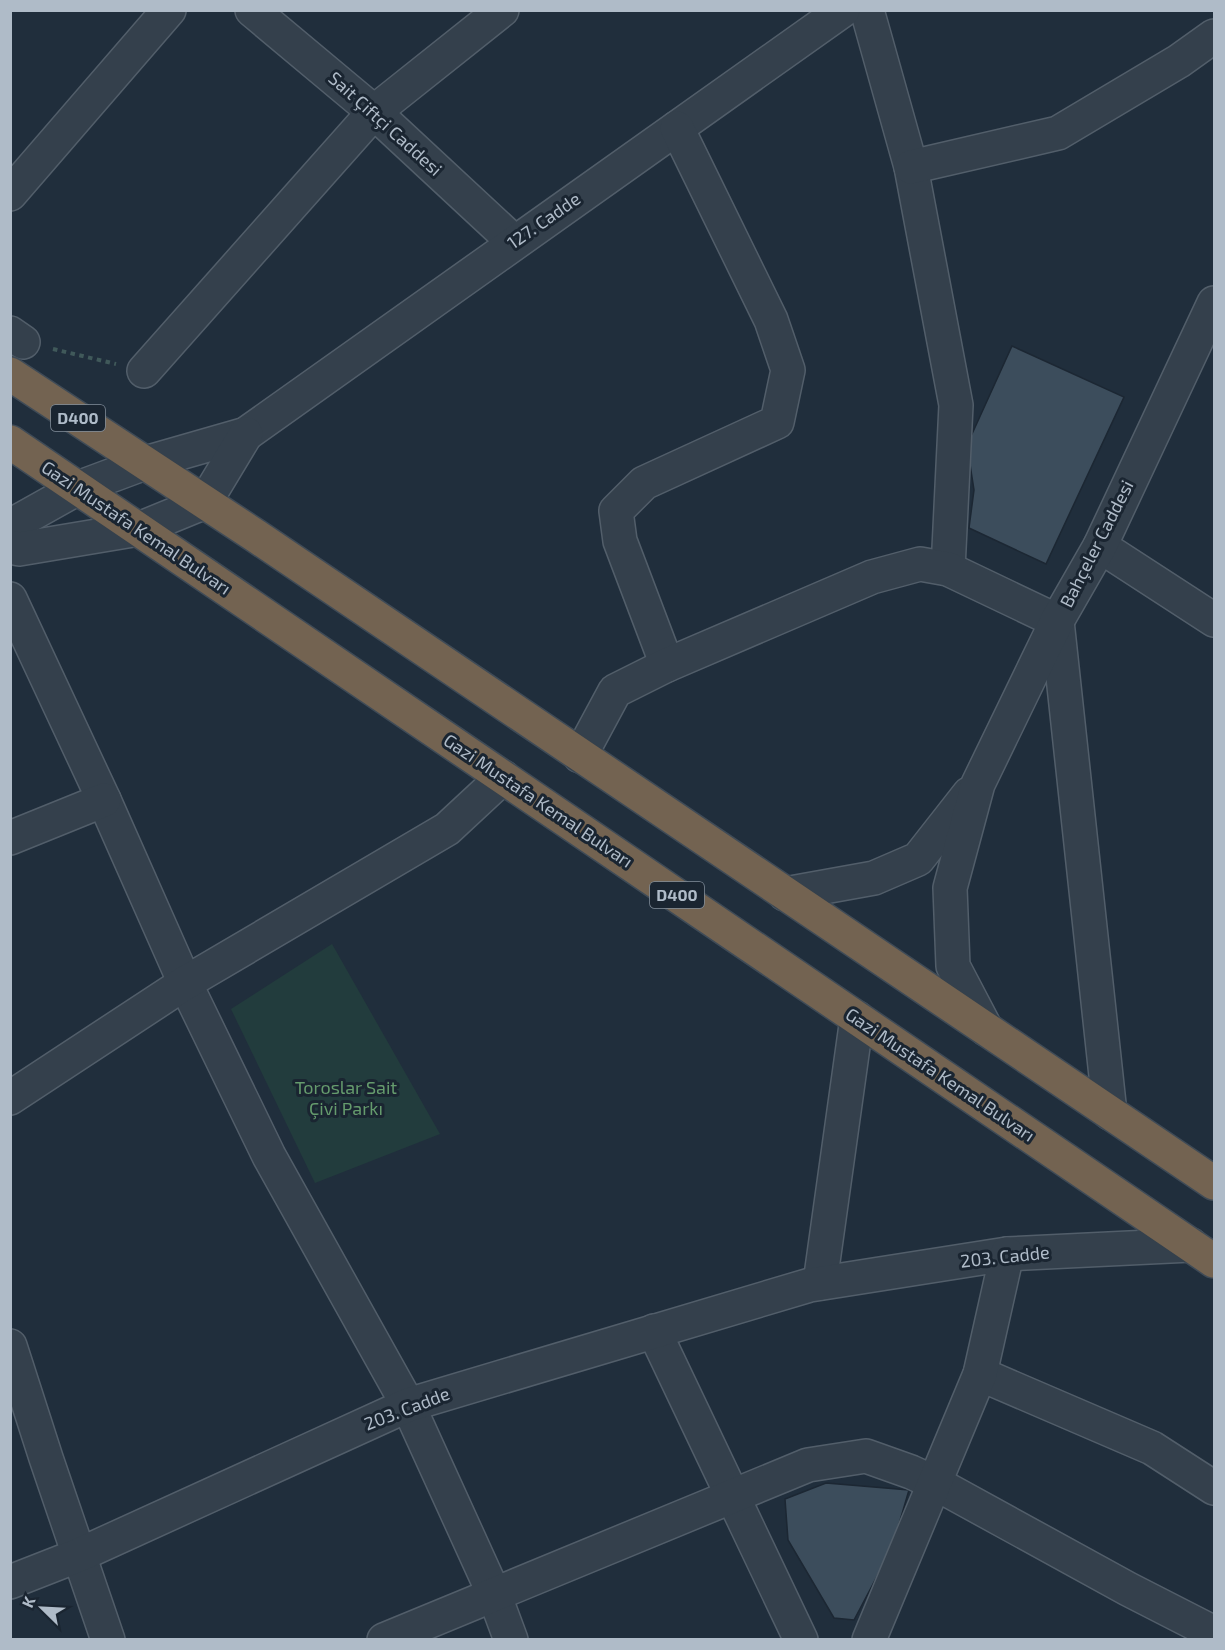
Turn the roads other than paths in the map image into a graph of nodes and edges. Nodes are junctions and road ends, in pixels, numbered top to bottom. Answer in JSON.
{"nodes":[{"id":1,"x":170,"y":10,"type":"edge"},
{"id":2,"x":252,"y":10,"type":"edge"},
{"id":3,"x":502,"y":10,"type":"edge"},
{"id":4,"x":843,"y":10,"type":"edge"},
{"id":5,"x":867,"y":10,"type":"edge"},
{"id":6,"x":1215,"y":36,"type":"edge"},
{"id":7,"x":374,"y":112,"type":"junction"},
{"id":8,"x":677,"y":128,"type":"junction"},
{"id":9,"x":911,"y":167,"type":"junction"},
{"id":10,"x":10,"y":194,"type":"edge"},
{"id":11,"x":514,"y":243,"type":"junction"},
{"id":12,"x":1214,"y":306,"type":"edge"},
{"id":13,"x":144,"y":371,"type":"road end"},
{"id":14,"x":10,"y":374,"type":"edge"},
{"id":15,"x":246,"y":434,"type":"junction"},
{"id":16,"x":10,"y":442,"type":"edge"},
{"id":17,"x":145,"y":463,"type":"junction"},
{"id":18,"x":78,"y":488,"type":"junction"},
{"id":19,"x":205,"y":502,"type":"junction"},
{"id":20,"x":10,"y":525,"type":"edge"},
{"id":21,"x":139,"y":530,"type":"junction"},
{"id":22,"x":1100,"y":546,"type":"junction"},
{"id":23,"x":10,"y":547,"type":"edge"},
{"id":24,"x":948,"y":569,"type":"junction"},
{"id":25,"x":10,"y":599,"type":"edge"},
{"id":26,"x":1215,"y":620,"type":"edge"},
{"id":27,"x":1057,"y":621,"type":"junction"},
{"id":28,"x":667,"y":665,"type":"junction"},
{"id":29,"x":580,"y":756,"type":"junction"},
{"id":30,"x":503,"y":777,"type":"junction"},
{"id":31,"x":978,"y":784,"type":"junction"},
{"id":32,"x":104,"y":801,"type":"junction"},
{"id":33,"x":10,"y":838,"type":"edge"},
{"id":34,"x":785,"y":894,"type":"junction"},
{"id":35,"x":185,"y":983,"type":"junction"},
{"id":36,"x":857,"y":1018,"type":"junction"},
{"id":37,"x":986,"y":1029,"type":"junction"},
{"id":38,"x":10,"y":1098,"type":"edge"},
{"id":39,"x":1110,"y":1113,"type":"junction"},
{"id":40,"x":1215,"y":1183,"type":"edge"},
{"id":41,"x":1203,"y":1253,"type":"edge"},
{"id":42,"x":1007,"y":1254,"type":"junction"},
{"id":43,"x":820,"y":1283,"type":"junction"},
{"id":44,"x":654,"y":1331,"type":"junction"},
{"id":45,"x":10,"y":1346,"type":"edge"},
{"id":46,"x":980,"y":1374,"type":"junction"},
{"id":47,"x":408,"y":1405,"type":"junction"},
{"id":48,"x":935,"y":1484,"type":"junction"},
{"id":49,"x":1215,"y":1488,"type":"edge"},
{"id":50,"x":731,"y":1496,"type":"junction"},
{"id":51,"x":79,"y":1555,"type":"junction"},
{"id":52,"x":10,"y":1582,"type":"edge"},
{"id":53,"x":494,"y":1594,"type":"junction"},
{"id":54,"x":1215,"y":1633,"type":"edge"},
{"id":55,"x":108,"y":1640,"type":"edge"},
{"id":56,"x":384,"y":1640,"type":"edge"},
{"id":57,"x":511,"y":1640,"type":"edge"},
{"id":58,"x":801,"y":1640,"type":"edge"},
{"id":59,"x":869,"y":1640,"type":"edge"}],
"edges":[{"from":1,"to":10,"type":"street"},
{"from":2,"to":7,"type":"street","name":"Sait Çiftçi Caddesi"},
{"from":3,"to":7,"type":"street"},
{"from":4,"to":8,"type":"street","name":"127. Cadde"},
{"from":5,"to":9,"type":"street"},
{"from":6,"to":9,"type":"street"},
{"from":7,"to":11,"type":"street","name":"Sait Çiftçi Caddesi"},
{"from":7,"to":13,"type":"street"},
{"from":8,"to":11,"type":"street","name":"127. Cadde"},
{"from":8,"to":28,"type":"street"},
{"from":9,"to":24,"type":"street"},
{"from":11,"to":15,"type":"street","name":"127. Cadde"},
{"from":12,"to":22,"type":"street","name":"Bahçeler Caddesi"},
{"from":14,"to":17,"type":"highway","number":"D400"},
{"from":15,"to":17,"type":"street"},
{"from":15,"to":19,"type":"street"},
{"from":16,"to":18,"type":"highway","name":"Gazi Mustafa Kemal Bulvarı"},
{"from":17,"to":18,"type":"street"},
{"from":17,"to":19,"type":"highway","number":"D400"},
{"from":18,"to":20,"type":"street"},
{"from":18,"to":21,"type":"highway","name":"Gazi Mustafa Kemal Bulvarı"},
{"from":19,"to":21,"type":"street"},
{"from":19,"to":29,"type":"highway","number":"D400"},
{"from":21,"to":23,"type":"street"},
{"from":21,"to":30,"type":"highway","name":"Gazi Mustafa Kemal Bulvarı","number":"D400"},
{"from":22,"to":26,"type":"street"},
{"from":22,"to":27,"type":"street","name":"Bahçeler Caddesi"},
{"from":24,"to":27,"type":"street"},
{"from":24,"to":28,"type":"street"},
{"from":25,"to":32,"type":"street"},
{"from":27,"to":31,"type":"street","name":"Bahçeler Caddesi"},
{"from":27,"to":39,"type":"street"},
{"from":28,"to":29,"type":"street"},
{"from":29,"to":34,"type":"highway","number":"D400"},
{"from":30,"to":35,"type":"street"},
{"from":30,"to":36,"type":"highway","name":"Gazi Mustafa Kemal Bulvarı","number":"D400"},
{"from":31,"to":34,"type":"street"},
{"from":31,"to":37,"type":"street"},
{"from":32,"to":33,"type":"street"},
{"from":32,"to":35,"type":"street"},
{"from":34,"to":37,"type":"highway","number":"D400"},
{"from":35,"to":38,"type":"street"},
{"from":35,"to":47,"type":"street"},
{"from":36,"to":41,"type":"highway","name":"Gazi Mustafa Kemal Bulvarı","number":"D400"},
{"from":36,"to":43,"type":"street"},
{"from":37,"to":39,"type":"highway","number":"D400"},
{"from":39,"to":40,"type":"highway","number":"D400"},
{"from":41,"to":42,"type":"street","name":"203. Cadde"},
{"from":42,"to":43,"type":"street","name":"203. Cadde"},
{"from":42,"to":46,"type":"street"},
{"from":43,"to":44,"type":"street","name":"203. Cadde"},
{"from":44,"to":47,"type":"street","name":"203. Cadde"},
{"from":44,"to":50,"type":"street"},
{"from":45,"to":51,"type":"street"},
{"from":46,"to":48,"type":"street"},
{"from":46,"to":49,"type":"street"},
{"from":47,"to":51,"type":"street","name":"203. Cadde"},
{"from":47,"to":53,"type":"street"},
{"from":48,"to":50,"type":"street"},
{"from":48,"to":54,"type":"street"},
{"from":48,"to":59,"type":"street"},
{"from":50,"to":53,"type":"street"},
{"from":50,"to":58,"type":"street"},
{"from":51,"to":52,"type":"street","name":"203. Cadde"},
{"from":51,"to":55,"type":"street"},
{"from":53,"to":56,"type":"street"},
{"from":53,"to":57,"type":"street"}]}
